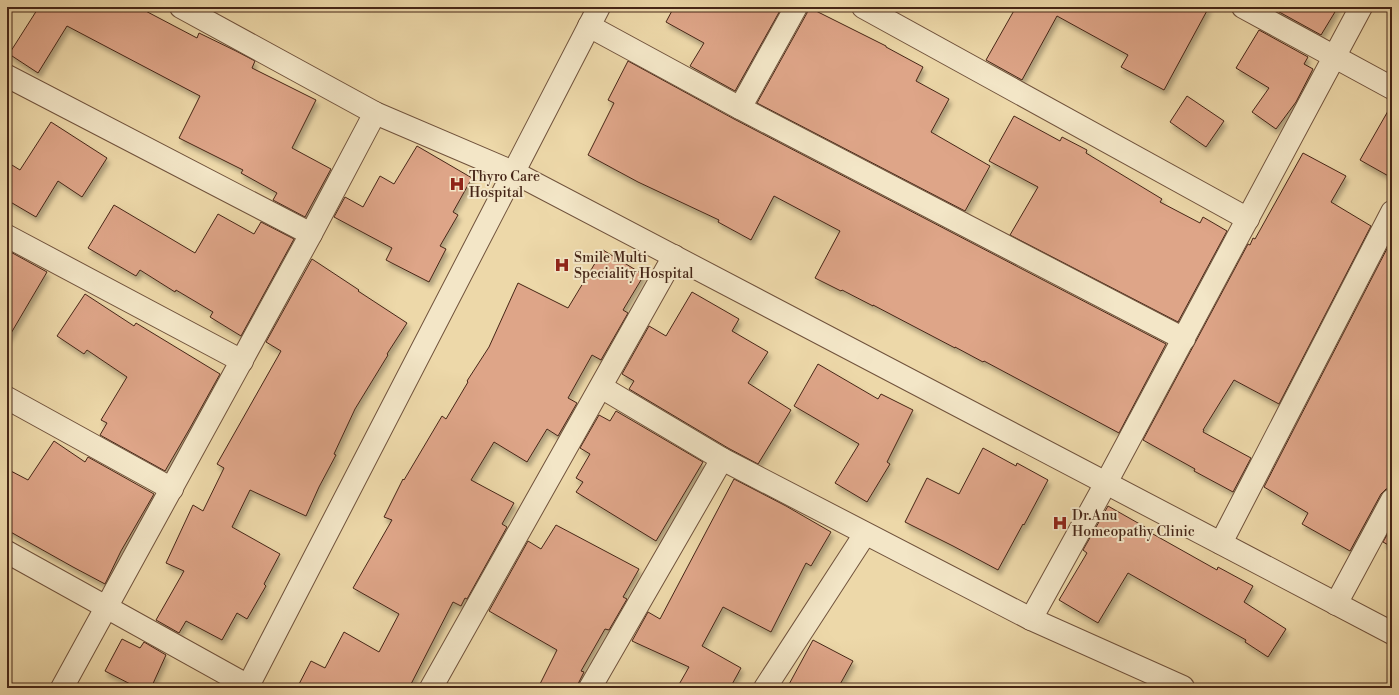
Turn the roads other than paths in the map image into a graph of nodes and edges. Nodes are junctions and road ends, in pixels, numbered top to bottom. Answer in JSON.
{"nodes":[{"id":1,"x":181,"y":7,"type":"edge"},
{"id":2,"x":796,"y":7,"type":"edge"},
{"id":3,"x":864,"y":7,"type":"edge"},
{"id":4,"x":1243,"y":7,"type":"edge"},
{"id":5,"x":1361,"y":7,"type":"edge"},
{"id":6,"x":594,"y":16,"type":"edge"},
{"id":7,"x":1334,"y":57,"type":"junction"},
{"id":8,"x":7,"y":76,"type":"edge"},
{"id":9,"x":1392,"y":88,"type":"edge"},
{"id":10,"x":740,"y":108,"type":"junction"},
{"id":11,"x":375,"y":113,"type":"junction"},
{"id":12,"x":513,"y":172,"type":"junction"},
{"id":13,"x":1392,"y":212,"type":"edge"},
{"id":14,"x":1248,"y":219,"type":"junction"},
{"id":15,"x":311,"y":234,"type":"junction"},
{"id":16,"x":7,"y":236,"type":"edge"},
{"id":17,"x":674,"y":256,"type":"junction"},
{"id":18,"x":1184,"y":339,"type":"junction"},
{"id":19,"x":242,"y":362,"type":"junction"},
{"id":20,"x":601,"y":387,"type":"junction"},
{"id":21,"x":7,"y":398,"type":"edge"},
{"id":22,"x":722,"y":459,"type":"junction"},
{"id":23,"x":1106,"y":483,"type":"junction"},
{"id":24,"x":172,"y":489,"type":"junction"},
{"id":25,"x":1392,"y":500,"type":"edge"},
{"id":26,"x":866,"y":534,"type":"junction"},
{"id":27,"x":1222,"y":544,"type":"junction"},
{"id":28,"x":7,"y":552,"type":"edge"},
{"id":29,"x":1336,"y":604,"type":"junction"},
{"id":30,"x":107,"y":607,"type":"junction"},
{"id":31,"x":1031,"y":619,"type":"junction"},
{"id":32,"x":1392,"y":633,"type":"edge"},
{"id":33,"x":249,"y":687,"type":"edge"},
{"id":34,"x":1183,"y":687,"type":"dead end"},
{"id":35,"x":62,"y":688,"type":"edge"},
{"id":36,"x":431,"y":688,"type":"edge"},
{"id":37,"x":590,"y":688,"type":"edge"},
{"id":38,"x":765,"y":688,"type":"edge"}],
"edges":[{"from":1,"to":11,"type":"street"},
{"from":2,"to":10,"type":"street"},
{"from":3,"to":14,"type":"street"},
{"from":4,"to":7,"type":"street"},
{"from":5,"to":7,"type":"street"},
{"from":6,"to":10,"type":"street"},
{"from":6,"to":12,"type":"street"},
{"from":7,"to":9,"type":"street"},
{"from":7,"to":14,"type":"street"},
{"from":8,"to":15,"type":"street"},
{"from":10,"to":18,"type":"street"},
{"from":11,"to":12,"type":"street"},
{"from":11,"to":15,"type":"street"},
{"from":12,"to":17,"type":"street"},
{"from":12,"to":33,"type":"street"},
{"from":13,"to":27,"type":"street"},
{"from":14,"to":18,"type":"street"},
{"from":15,"to":19,"type":"street"},
{"from":16,"to":19,"type":"street"},
{"from":17,"to":20,"type":"street"},
{"from":17,"to":23,"type":"street"},
{"from":18,"to":23,"type":"street"},
{"from":19,"to":24,"type":"street"},
{"from":20,"to":22,"type":"street"},
{"from":20,"to":36,"type":"street"},
{"from":21,"to":24,"type":"street"},
{"from":22,"to":26,"type":"street"},
{"from":22,"to":37,"type":"street"},
{"from":23,"to":27,"type":"street"},
{"from":23,"to":31,"type":"street"},
{"from":24,"to":30,"type":"street"},
{"from":25,"to":29,"type":"street"},
{"from":26,"to":31,"type":"street"},
{"from":26,"to":38,"type":"street"},
{"from":27,"to":29,"type":"street"},
{"from":28,"to":30,"type":"street"},
{"from":29,"to":32,"type":"street"},
{"from":30,"to":33,"type":"street"},
{"from":30,"to":35,"type":"street"},
{"from":31,"to":34,"type":"street"}]}
